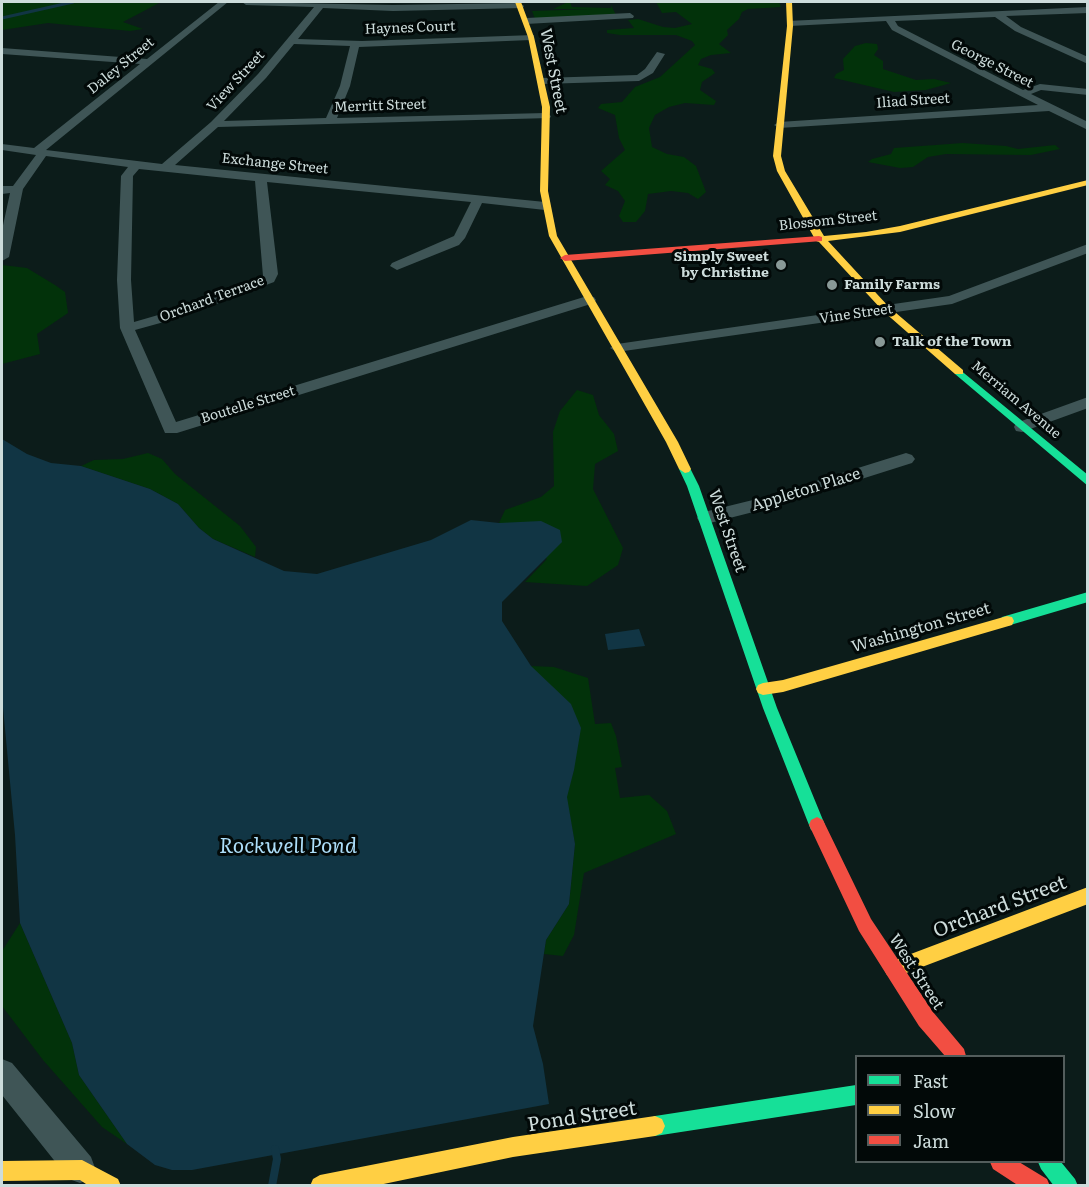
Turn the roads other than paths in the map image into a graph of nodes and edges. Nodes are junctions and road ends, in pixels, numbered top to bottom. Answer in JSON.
{"nodes":[{"id":1,"x":224,"y":2,"type":"edge"},
{"id":2,"x":246,"y":2,"type":"edge"},
{"id":3,"x":789,"y":2,"type":"edge"},
{"id":4,"x":1077,"y":2,"type":"edge"},
{"id":5,"x":519,"y":4,"type":"edge"},
{"id":6,"x":321,"y":5,"type":"junction"},
{"id":7,"x":1088,"y":8,"type":"edge"},
{"id":8,"x":997,"y":14,"type":"junction"},
{"id":9,"x":630,"y":16,"type":"dead end"},
{"id":10,"x":888,"y":18,"type":"junction"},
{"id":11,"x":526,"y":21,"type":"junction"},
{"id":12,"x":790,"y":23,"type":"junction"},
{"id":13,"x":531,"y":37,"type":"junction"},
{"id":14,"x":290,"y":41,"type":"junction"},
{"id":15,"x":355,"y":44,"type":"junction"},
{"id":16,"x":2,"y":51,"type":"edge"},
{"id":17,"x":660,"y":54,"type":"dead end"},
{"id":18,"x":1088,"y":61,"type":"edge"},
{"id":19,"x":148,"y":62,"type":"junction"},
{"id":20,"x":542,"y":81,"type":"junction"},
{"id":21,"x":1088,"y":92,"type":"edge"},
{"id":22,"x":1022,"y":94,"type":"junction"},
{"id":23,"x":1048,"y":108,"type":"junction"},
{"id":24,"x":546,"y":116,"type":"junction"},
{"id":25,"x":330,"y":122,"type":"junction"},
{"id":26,"x":215,"y":124,"type":"junction"},
{"id":27,"x":779,"y":125,"type":"junction"},
{"id":28,"x":1088,"y":127,"type":"edge"},
{"id":29,"x":2,"y":147,"type":"edge"},
{"id":30,"x":39,"y":152,"type":"junction"},
{"id":31,"x":136,"y":165,"type":"junction"},
{"id":32,"x":165,"y":168,"type":"junction"},
{"id":33,"x":261,"y":178,"type":"junction"},
{"id":34,"x":1088,"y":182,"type":"edge"},
{"id":35,"x":17,"y":189,"type":"junction"},
{"id":36,"x":2,"y":190,"type":"edge"},
{"id":37,"x":478,"y":200,"type":"junction"},
{"id":38,"x":545,"y":206,"type":"junction"},
{"id":39,"x":822,"y":240,"type":"junction"},
{"id":40,"x":1088,"y":248,"type":"edge"},
{"id":41,"x":2,"y":257,"type":"edge"},
{"id":42,"x":566,"y":258,"type":"junction"},
{"id":43,"x":397,"y":266,"type":"dead end"},
{"id":44,"x":589,"y":300,"type":"junction"},
{"id":45,"x":886,"y":309,"type":"junction"},
{"id":46,"x":127,"y":328,"type":"junction"},
{"id":47,"x":617,"y":348,"type":"junction"},
{"id":48,"x":1088,"y":402,"type":"edge"},
{"id":49,"x":1022,"y":427,"type":"junction"},
{"id":50,"x":906,"y":459,"type":"dead end"},
{"id":51,"x":1088,"y":482,"type":"edge"},
{"id":52,"x":706,"y":518,"type":"junction"},
{"id":53,"x":1088,"y":597,"type":"edge"},
{"id":54,"x":763,"y":689,"type":"junction"},
{"id":55,"x":1088,"y":895,"type":"edge"},
{"id":56,"x":893,"y":969,"type":"junction"},
{"id":57,"x":955,"y":1055,"type":"edge"},
{"id":58,"x":2,"y":1073,"type":"edge"},
{"id":59,"x":855,"y":1097,"type":"edge"},
{"id":60,"x":1003,"y":1163,"type":"edge"},
{"id":61,"x":1050,"y":1163,"type":"edge"},
{"id":62,"x":82,"y":1170,"type":"junction"},
{"id":63,"x":2,"y":1171,"type":"edge"},
{"id":64,"x":111,"y":1185,"type":"edge"},
{"id":65,"x":320,"y":1185,"type":"edge"},
{"id":66,"x":1040,"y":1185,"type":"edge"},
{"id":67,"x":1068,"y":1185,"type":"edge"}],
"edges":[{"from":1,"to":19,"type":"street","name":"Daley Street"},
{"from":2,"to":6,"type":"street"},
{"from":3,"to":12,"type":"street","name":"Merriam Avenue"},
{"from":4,"to":7,"type":"street"},
{"from":5,"to":6,"type":"street"},
{"from":5,"to":11,"type":"street","name":"West Street"},
{"from":6,"to":14,"type":"street","name":"View Street"},
{"from":7,"to":8,"type":"street"},
{"from":8,"to":10,"type":"street"},
{"from":8,"to":18,"type":"street"},
{"from":9,"to":11,"type":"street"},
{"from":10,"to":12,"type":"street"},
{"from":10,"to":22,"type":"street","name":"George Street"},
{"from":11,"to":13,"type":"street","name":"West Street"},
{"from":12,"to":27,"type":"street","name":"Merriam Avenue"},
{"from":13,"to":15,"type":"street","name":"Haynes Court"},
{"from":13,"to":20,"type":"street","name":"West Street"},
{"from":14,"to":15,"type":"street","name":"Haynes Court"},
{"from":14,"to":26,"type":"street","name":"View Street"},
{"from":15,"to":25,"type":"street"},
{"from":16,"to":19,"type":"street"},
{"from":17,"to":20,"type":"street"},
{"from":19,"to":30,"type":"street","name":"Daley Street"},
{"from":20,"to":24,"type":"street","name":"West Street"},
{"from":21,"to":22,"type":"street"},
{"from":22,"to":23,"type":"street","name":"George Street"},
{"from":23,"to":27,"type":"street","name":"Iliad Street"},
{"from":23,"to":28,"type":"street","name":"George Street"},
{"from":24,"to":25,"type":"street","name":"Merritt Street"},
{"from":24,"to":38,"type":"street","name":"West Street"},
{"from":25,"to":26,"type":"street","name":"Merritt Street"},
{"from":26,"to":32,"type":"street","name":"View Street"},
{"from":27,"to":39,"type":"street","name":"Merriam Avenue"},
{"from":29,"to":30,"type":"street","name":"Exchange Street"},
{"from":30,"to":31,"type":"street","name":"Exchange Street"},
{"from":30,"to":35,"type":"street","name":"Daley Street"},
{"from":31,"to":32,"type":"street","name":"Exchange Street"},
{"from":31,"to":46,"type":"street","name":"Boutelle Street"},
{"from":32,"to":33,"type":"street","name":"Exchange Street"},
{"from":33,"to":37,"type":"street","name":"Exchange Street"},
{"from":33,"to":46,"type":"street","name":"Orchard Terrace"},
{"from":34,"to":39,"type":"street","name":"Blossom Street"},
{"from":35,"to":36,"type":"street"},
{"from":35,"to":41,"type":"street"},
{"from":37,"to":38,"type":"street","name":"Exchange Street"},
{"from":37,"to":43,"type":"street"},
{"from":38,"to":42,"type":"street","name":"West Street"},
{"from":39,"to":42,"type":"street","name":"Blossom Street"},
{"from":39,"to":45,"type":"street","name":"Merriam Avenue"},
{"from":40,"to":45,"type":"street","name":"Vine Street"},
{"from":42,"to":44,"type":"street","name":"West Street"},
{"from":44,"to":46,"type":"street","name":"Boutelle Street"},
{"from":44,"to":47,"type":"street","name":"West Street"},
{"from":45,"to":47,"type":"street","name":"Vine Street"},
{"from":45,"to":49,"type":"street","name":"Merriam Avenue"},
{"from":47,"to":52,"type":"street","name":"West Street"},
{"from":48,"to":49,"type":"street"},
{"from":49,"to":51,"type":"street","name":"Merriam Avenue"},
{"from":50,"to":52,"type":"street","name":"Appleton Place"},
{"from":52,"to":54,"type":"street","name":"West Street"},
{"from":53,"to":54,"type":"street","name":"Washington Street"},
{"from":54,"to":56,"type":"street","name":"West Street"},
{"from":55,"to":56,"type":"street","name":"Orchard Street"},
{"from":56,"to":57,"type":"street","name":"West Street"},
{"from":58,"to":62,"type":"street"},
{"from":59,"to":65,"type":"street","name":"Pond Street"},
{"from":60,"to":66,"type":"street"},
{"from":61,"to":67,"type":"street"},
{"from":62,"to":63,"type":"street"},
{"from":62,"to":64,"type":"street"}]}
